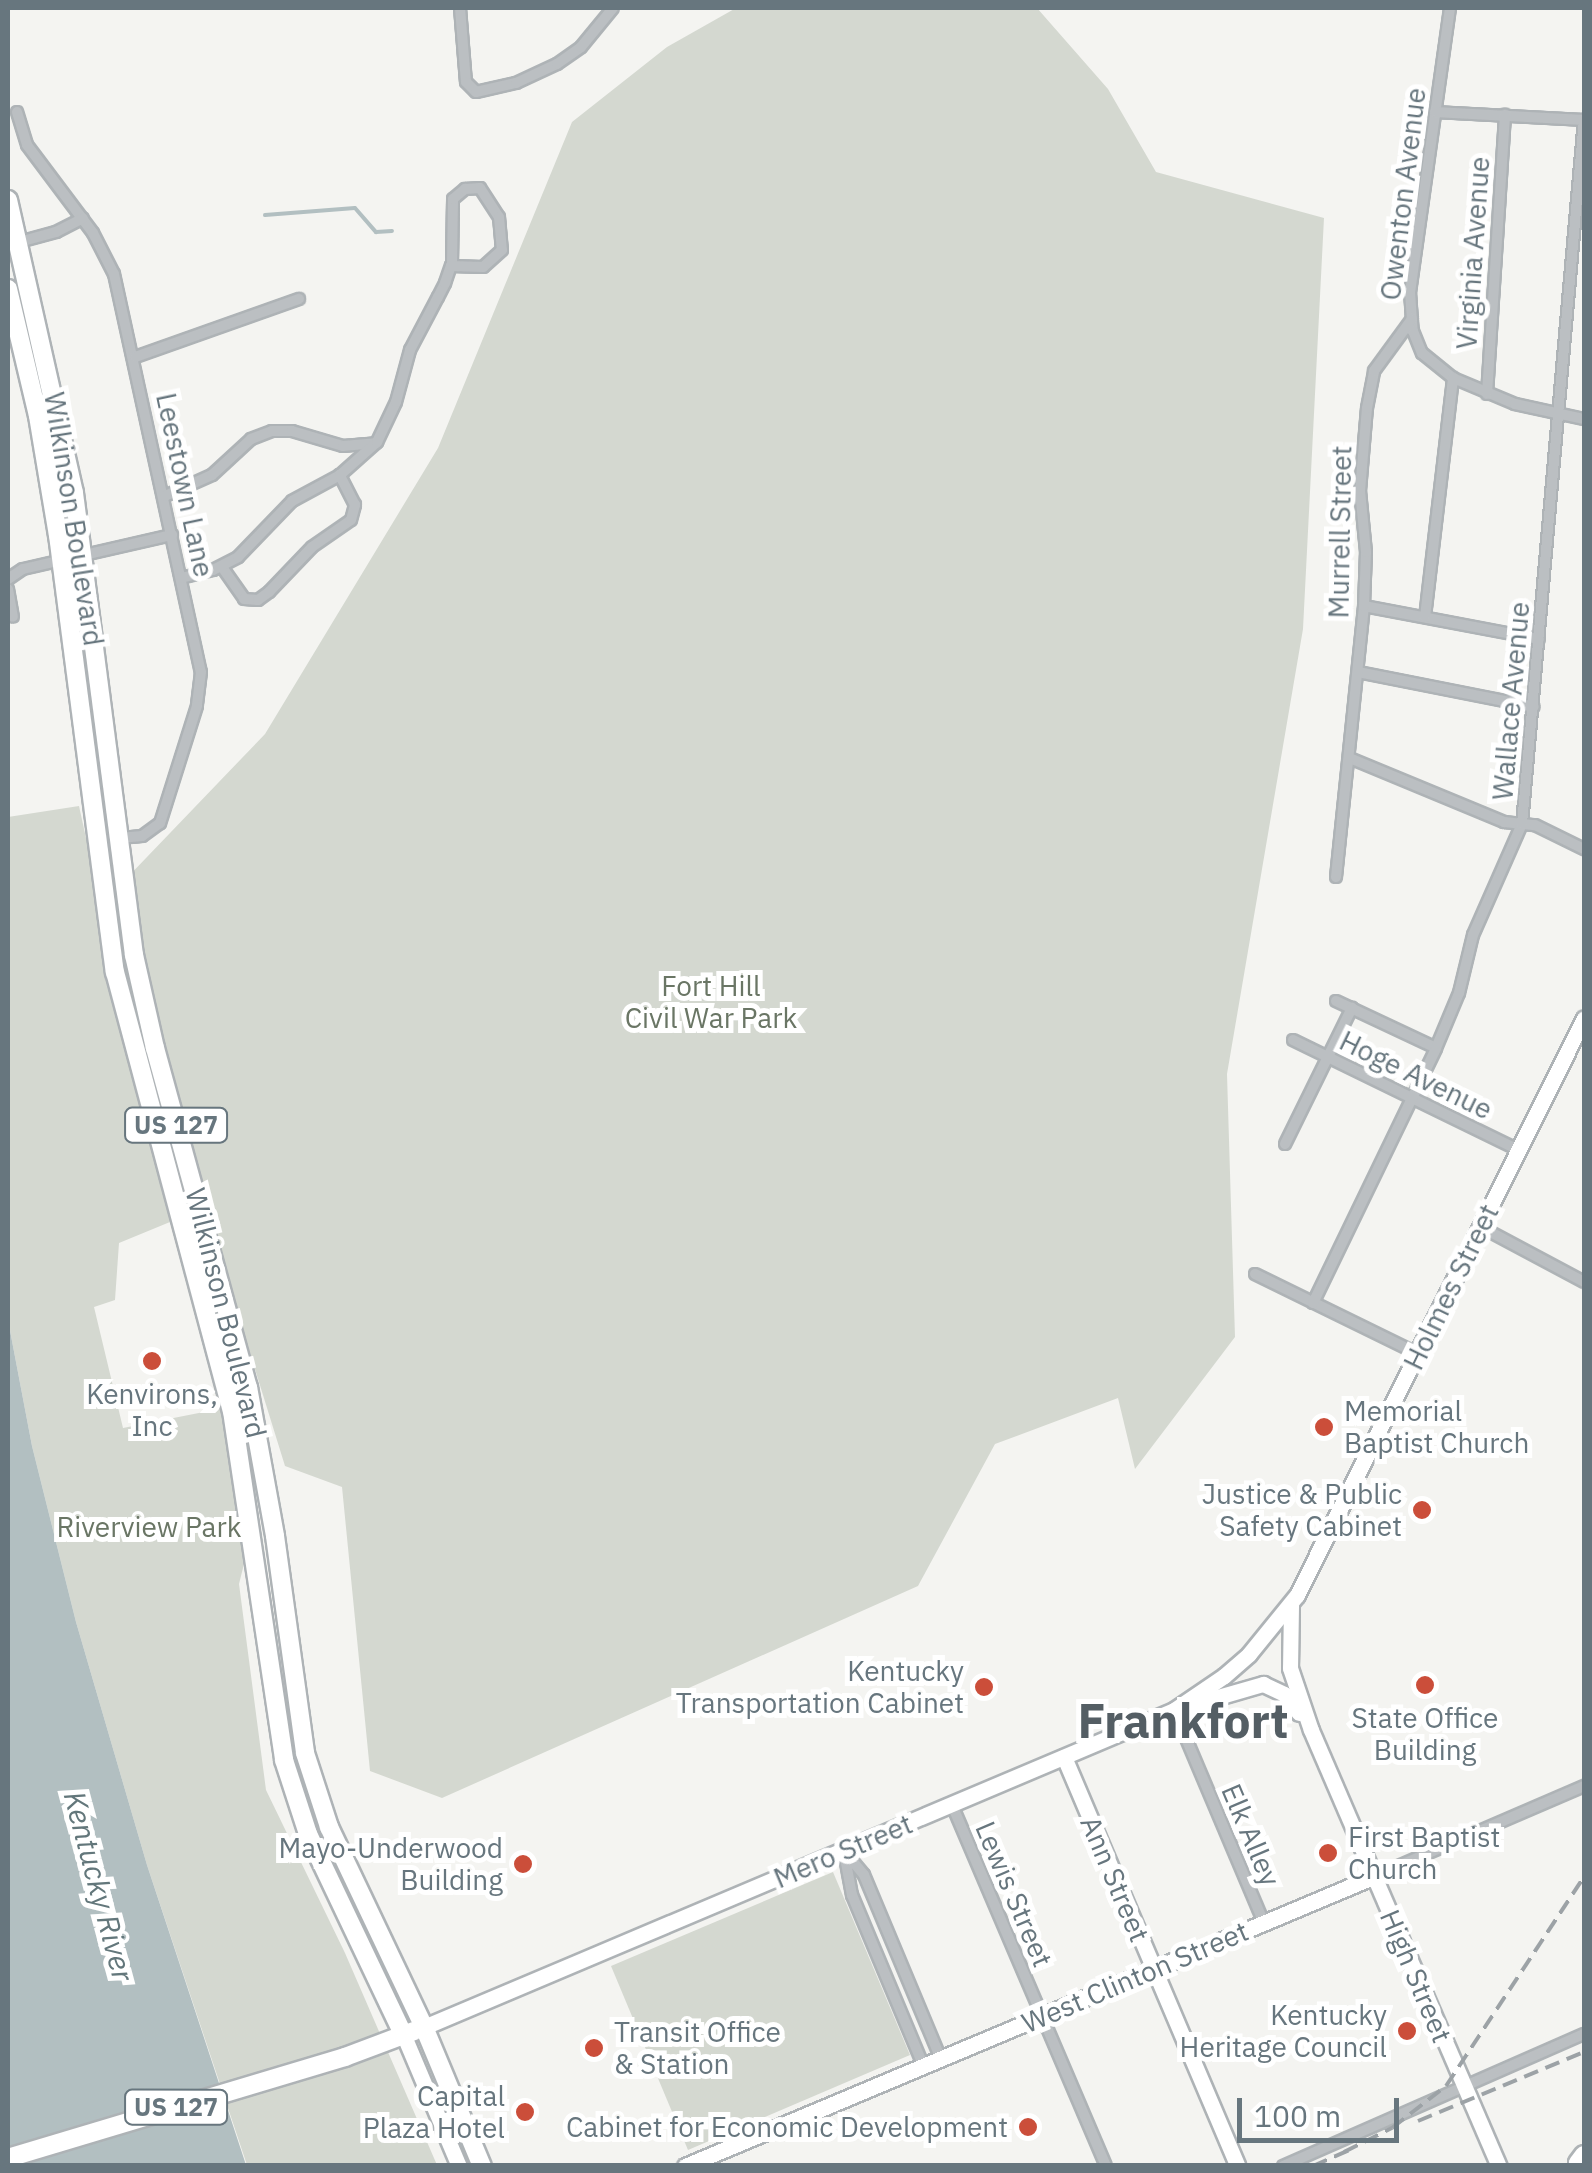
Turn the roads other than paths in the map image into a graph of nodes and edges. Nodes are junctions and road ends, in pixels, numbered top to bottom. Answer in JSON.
{"nodes":[{"id":1,"x":460,"y":8,"type":"edge"},
{"id":2,"x":613,"y":8,"type":"edge"},
{"id":3,"x":1450,"y":8,"type":"edge"},
{"id":4,"x":18,"y":112,"type":"dead end"},
{"id":5,"x":1434,"y":112,"type":"junction"},
{"id":6,"x":1505,"y":115,"type":"junction"},
{"id":7,"x":1584,"y":120,"type":"edge"},
{"id":8,"x":8,"y":200,"type":"edge"},
{"id":9,"x":83,"y":218,"type":"junction"},
{"id":10,"x":13,"y":244,"type":"edge"},
{"id":11,"x":451,"y":266,"type":"junction"},
{"id":12,"x":8,"y":289,"type":"edge"},
{"id":13,"x":300,"y":300,"type":"dead end"},
{"id":14,"x":1412,"y":319,"type":"junction"},
{"id":15,"x":135,"y":357,"type":"junction"},
{"id":16,"x":1453,"y":378,"type":"junction"},
{"id":17,"x":1486,"y":394,"type":"junction"},
{"id":18,"x":1558,"y":414,"type":"junction"},
{"id":19,"x":1584,"y":419,"type":"edge"},
{"id":20,"x":377,"y":442,"type":"junction"},
{"id":21,"x":352,"y":446,"type":"junction"},
{"id":22,"x":355,"y":462,"type":"junction"},
{"id":23,"x":340,"y":475,"type":"junction"},
{"id":24,"x":164,"y":496,"type":"junction"},
{"id":25,"x":172,"y":535,"type":"junction"},
{"id":26,"x":84,"y":554,"type":"junction"},
{"id":27,"x":62,"y":560,"type":"junction"},
{"id":28,"x":222,"y":567,"type":"junction"},
{"id":29,"x":8,"y":578,"type":"edge"},
{"id":30,"x":181,"y":578,"type":"junction"},
{"id":31,"x":8,"y":589,"type":"edge"},
{"id":32,"x":1364,"y":606,"type":"junction"},
{"id":33,"x":13,"y":617,"type":"dead end"},
{"id":34,"x":1425,"y":618,"type":"junction"},
{"id":35,"x":1539,"y":639,"type":"junction"},
{"id":36,"x":1358,"y":672,"type":"junction"},
{"id":37,"x":1534,"y":708,"type":"junction"},
{"id":38,"x":1352,"y":759,"type":"junction"},
{"id":39,"x":1522,"y":824,"type":"junction"},
{"id":40,"x":118,"y":838,"type":"junction"},
{"id":41,"x":96,"y":839,"type":"junction"},
{"id":42,"x":1584,"y":849,"type":"edge"},
{"id":43,"x":1336,"y":877,"type":"dead end"},
{"id":44,"x":1336,"y":1001,"type":"dead end"},
{"id":45,"x":1352,"y":1008,"type":"junction"},
{"id":46,"x":1584,"y":1018,"type":"edge"},
{"id":47,"x":1293,"y":1040,"type":"dead end"},
{"id":48,"x":1436,"y":1048,"type":"junction"},
{"id":49,"x":1328,"y":1057,"type":"junction"},
{"id":50,"x":1412,"y":1098,"type":"junction"},
{"id":51,"x":1284,"y":1144,"type":"dead end"},
{"id":52,"x":1519,"y":1150,"type":"junction"},
{"id":53,"x":1481,"y":1226,"type":"junction"},
{"id":54,"x":1255,"y":1274,"type":"dead end"},
{"id":55,"x":1584,"y":1282,"type":"edge"},
{"id":56,"x":1314,"y":1303,"type":"junction"},
{"id":57,"x":1418,"y":1354,"type":"junction"},
{"id":58,"x":1291,"y":1606,"type":"junction"},
{"id":59,"x":1249,"y":1654,"type":"joint"},
{"id":60,"x":1174,"y":1710,"type":"junction"},
{"id":61,"x":1311,"y":1730,"type":"junction"},
{"id":62,"x":1064,"y":1757,"type":"junction"},
{"id":63,"x":1584,"y":1786,"type":"edge"},
{"id":64,"x":952,"y":1805,"type":"junction"},
{"id":65,"x":844,"y":1850,"type":"junction"},
{"id":66,"x":1375,"y":1876,"type":"junction"},
{"id":67,"x":1264,"y":1923,"type":"junction"},
{"id":68,"x":1153,"y":1970,"type":"junction"},
{"id":69,"x":1042,"y":2016,"type":"junction"},
{"id":70,"x":424,"y":2027,"type":"junction"},
{"id":71,"x":1584,"y":2034,"type":"edge"},
{"id":72,"x":404,"y":2036,"type":"junction"},
{"id":73,"x":941,"y":2059,"type":"junction"},
{"id":74,"x":924,"y":2066,"type":"junction"},
{"id":75,"x":1464,"y":2087,"type":"junction"},
{"id":76,"x":8,"y":2158,"type":"edge"},
{"id":77,"x":459,"y":2166,"type":"edge"},
{"id":78,"x":482,"y":2166,"type":"edge"},
{"id":79,"x":685,"y":2166,"type":"edge"},
{"id":80,"x":1106,"y":2166,"type":"edge"},
{"id":81,"x":1238,"y":2166,"type":"edge"},
{"id":82,"x":1282,"y":2166,"type":"edge"},
{"id":83,"x":1499,"y":2166,"type":"edge"}],
"edges":[{"from":1,"to":2,"type":"street"},
{"from":3,"to":5,"type":"street","name":"Owenton Avenue"},
{"from":4,"to":9,"type":"street","name":"Leestown Lane"},
{"from":5,"to":6,"type":"street"},
{"from":5,"to":14,"type":"street","name":"Owenton Avenue"},
{"from":6,"to":7,"type":"street"},
{"from":6,"to":17,"type":"street","name":"Virginia Avenue"},
{"from":7,"to":18,"type":"street","name":"Wallace Avenue"},
{"from":8,"to":10,"type":"highway","name":"Wilkinson Boulevard","number":"US 127"},
{"from":9,"to":10,"type":"street"},
{"from":9,"to":15,"type":"street","name":"Leestown Lane"},
{"from":10,"to":26,"type":"highway","name":"Wilkinson Boulevard","number":"US 127"},
{"from":11,"to":11,"type":"street"},
{"from":11,"to":20,"type":"street"},
{"from":12,"to":27,"type":"highway","name":"Wilkinson Boulevard","number":"US 127"},
{"from":13,"to":15,"type":"street"},
{"from":14,"to":16,"type":"street","name":"Owenton Avenue"},
{"from":14,"to":32,"type":"street","name":"Murrell Street"},
{"from":15,"to":24,"type":"street","name":"Leestown Lane"},
{"from":16,"to":17,"type":"street","name":"Owenton Avenue"},
{"from":16,"to":34,"type":"street","name":"Virginia Avenue"},
{"from":17,"to":18,"type":"street","name":"Owenton Avenue"},
{"from":18,"to":19,"type":"street","name":"Owenton Avenue"},
{"from":18,"to":35,"type":"street","name":"Wallace Avenue"},
{"from":20,"to":21,"type":"street"},
{"from":20,"to":22,"type":"street"},
{"from":21,"to":22,"type":"street"},
{"from":21,"to":24,"type":"street"},
{"from":22,"to":23,"type":"street"},
{"from":23,"to":28,"type":"street"},
{"from":23,"to":28,"type":"street"},
{"from":24,"to":25,"type":"street","name":"Leestown Lane"},
{"from":25,"to":26,"type":"street"},
{"from":25,"to":30,"type":"street","name":"Leestown Lane"},
{"from":26,"to":27,"type":"street"},
{"from":26,"to":40,"type":"highway","name":"Wilkinson Boulevard","number":"US 127"},
{"from":27,"to":29,"type":"street"},
{"from":27,"to":41,"type":"highway","name":"Wilkinson Boulevard","number":"US 127"},
{"from":28,"to":30,"type":"street"},
{"from":30,"to":40,"type":"street","name":"Leestown Lane"},
{"from":31,"to":33,"type":"street"},
{"from":32,"to":34,"type":"street"},
{"from":32,"to":36,"type":"street","name":"Murrell Street"},
{"from":34,"to":35,"type":"street"},
{"from":35,"to":37,"type":"street","name":"Wallace Avenue"},
{"from":36,"to":37,"type":"street"},
{"from":36,"to":38,"type":"street","name":"Murrell Street"},
{"from":37,"to":39,"type":"street","name":"Wallace Avenue"},
{"from":38,"to":39,"type":"street"},
{"from":38,"to":43,"type":"street","name":"Murrell Street"},
{"from":39,"to":42,"type":"street"},
{"from":39,"to":48,"type":"street","name":"Wallace Avenue"},
{"from":40,"to":41,"type":"street","name":"Leestown Lane"},
{"from":40,"to":70,"type":"highway","name":"Wilkinson Boulevard","number":"US 127"},
{"from":41,"to":72,"type":"highway","name":"Wilkinson Boulevard","number":"US 127"},
{"from":44,"to":45,"type":"street"},
{"from":45,"to":48,"type":"street"},
{"from":45,"to":49,"type":"street"},
{"from":46,"to":52,"type":"main road","name":"Holmes Street"},
{"from":47,"to":49,"type":"street","name":"Hoge Avenue"},
{"from":48,"to":50,"type":"street","name":"Wallace Avenue"},
{"from":49,"to":50,"type":"street","name":"Hoge Avenue"},
{"from":49,"to":51,"type":"street"},
{"from":50,"to":52,"type":"street","name":"Hoge Avenue"},
{"from":50,"to":56,"type":"street","name":"Wallace Avenue"},
{"from":52,"to":53,"type":"main road","name":"Holmes Street"},
{"from":53,"to":55,"type":"street"},
{"from":53,"to":57,"type":"main road","name":"Holmes Street"},
{"from":54,"to":56,"type":"street"},
{"from":56,"to":57,"type":"street"},
{"from":57,"to":58,"type":"main road","name":"Holmes Street"},
{"from":58,"to":59,"type":"main road","name":"Holmes Street"},
{"from":58,"to":61,"type":"main road","name":"High Street"},
{"from":59,"to":60,"type":"main road","name":"Mero Street"},
{"from":60,"to":61,"type":"main road","name":"High Street"},
{"from":60,"to":62,"type":"main road","name":"Mero Street"},
{"from":60,"to":67,"type":"street","name":"Elk Alley"},
{"from":61,"to":66,"type":"main road","name":"High Street"},
{"from":62,"to":64,"type":"main road","name":"Mero Street"},
{"from":62,"to":68,"type":"main road","name":"Ann Street"},
{"from":63,"to":66,"type":"street","name":"West Clinton Street"},
{"from":64,"to":65,"type":"main road","name":"Mero Street"},
{"from":64,"to":69,"type":"street","name":"Lewis Street"},
{"from":65,"to":70,"type":"main road","name":"Mero Street"},
{"from":65,"to":73,"type":"street"},
{"from":65,"to":74,"type":"street"},
{"from":66,"to":67,"type":"main road","name":"West Clinton Street"},
{"from":66,"to":75,"type":"main road","name":"High Street"},
{"from":67,"to":68,"type":"main road","name":"West Clinton Street"},
{"from":68,"to":69,"type":"main road","name":"West Clinton Street"},
{"from":68,"to":81,"type":"main road","name":"Ann Street"},
{"from":69,"to":73,"type":"main road","name":"West Clinton Street"},
{"from":69,"to":80,"type":"street","name":"Lewis Street"},
{"from":70,"to":72,"type":"highway"},
{"from":70,"to":78,"type":"highway","name":"Wilkinson Boulevard","number":"US 127"},
{"from":71,"to":75,"type":"street"},
{"from":72,"to":76,"type":"highway","number":"US 127"},
{"from":72,"to":77,"type":"main road","name":"Wilkinson Boulevard"},
{"from":73,"to":74,"type":"main road","name":"West Clinton Street"},
{"from":74,"to":79,"type":"main road","name":"West Clinton Street"},
{"from":75,"to":82,"type":"street"},
{"from":75,"to":83,"type":"main road","name":"High Street"}]}
